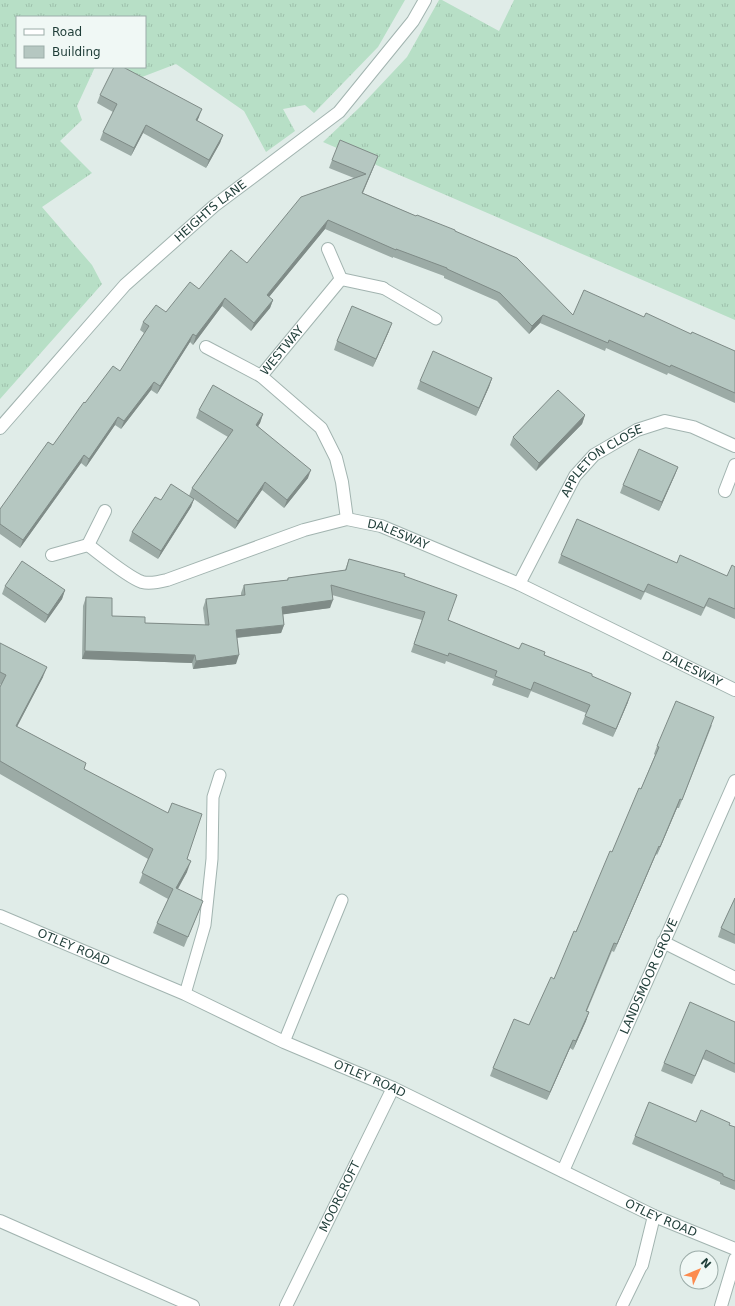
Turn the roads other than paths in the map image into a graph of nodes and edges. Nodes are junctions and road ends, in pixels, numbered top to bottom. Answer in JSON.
{"nodes":[{"id":1,"x":425,"y":0,"type":"edge"},
{"id":2,"x":328,"y":249,"type":"dead end"},
{"id":3,"x":341,"y":279,"type":"junction"},
{"id":4,"x":383,"y":288,"type":"joint"},
{"id":5,"x":436,"y":319,"type":"dead end"},
{"id":6,"x":206,"y":347,"type":"dead end"},
{"id":7,"x":261,"y":376,"type":"junction"},
{"id":8,"x":0,"y":428,"type":"edge"},
{"id":9,"x":735,"y":446,"type":"edge"},
{"id":10,"x":735,"y":465,"type":"edge"},
{"id":11,"x":725,"y":491,"type":"dead end"},
{"id":12,"x":105,"y":511,"type":"dead end"},
{"id":13,"x":347,"y":519,"type":"junction"},
{"id":14,"x":88,"y":544,"type":"junction"},
{"id":15,"x":52,"y":555,"type":"dead end"},
{"id":16,"x":519,"y":584,"type":"junction"},
{"id":17,"x":735,"y":690,"type":"edge"},
{"id":18,"x":220,"y":775,"type":"dead end"},
{"id":19,"x":735,"y":781,"type":"edge"},
{"id":20,"x":342,"y":900,"type":"dead end"},
{"id":21,"x":0,"y":916,"type":"edge"},
{"id":22,"x":663,"y":942,"type":"junction"},
{"id":23,"x":735,"y":978,"type":"edge"},
{"id":24,"x":185,"y":994,"type":"junction"},
{"id":25,"x":284,"y":1042,"type":"junction"},
{"id":26,"x":393,"y":1088,"type":"junction"},
{"id":27,"x":563,"y":1171,"type":"junction"},
{"id":28,"x":654,"y":1216,"type":"junction"},
{"id":29,"x":0,"y":1221,"type":"edge"},
{"id":30,"x":735,"y":1249,"type":"edge"},
{"id":31,"x":735,"y":1259,"type":"edge"},
{"id":32,"x":642,"y":1265,"type":"joint"},
{"id":33,"x":193,"y":1306,"type":"edge"},
{"id":34,"x":286,"y":1306,"type":"edge"},
{"id":35,"x":622,"y":1306,"type":"edge"},
{"id":36,"x":721,"y":1306,"type":"edge"}],
"edges":[{"from":1,"to":8,"type":"street","name":"HEIGHTS LANE"},
{"from":2,"to":3,"type":"street"},
{"from":3,"to":4,"type":"street"},
{"from":3,"to":7,"type":"street","name":"WESTWAY"},
{"from":4,"to":5,"type":"lane"},
{"from":6,"to":7,"type":"street"},
{"from":7,"to":13,"type":"street","name":"WESTWAY"},
{"from":9,"to":16,"type":"street","name":"APPLETON CLOSE"},
{"from":10,"to":11,"type":"street"},
{"from":12,"to":14,"type":"street"},
{"from":13,"to":14,"type":"street","name":"DALESWAY"},
{"from":13,"to":16,"type":"street","name":"DALESWAY"},
{"from":14,"to":15,"type":"street"},
{"from":16,"to":17,"type":"street","name":"DALESWAY"},
{"from":18,"to":24,"type":"lane"},
{"from":19,"to":22,"type":"street","name":"LANDSMOOR GROVE"},
{"from":20,"to":25,"type":"lane"},
{"from":21,"to":24,"type":"street","name":"OTLEY ROAD"},
{"from":22,"to":23,"type":"street"},
{"from":22,"to":27,"type":"street","name":"LANDSMOOR GROVE"},
{"from":24,"to":25,"type":"street","name":"OTLEY ROAD"},
{"from":25,"to":26,"type":"street","name":"OTLEY ROAD"},
{"from":26,"to":27,"type":"street","name":"OTLEY ROAD"},
{"from":26,"to":34,"type":"street","name":"MOORCROFT"},
{"from":27,"to":28,"type":"street","name":"OTLEY ROAD"},
{"from":28,"to":30,"type":"street","name":"OTLEY ROAD"},
{"from":28,"to":32,"type":"street"},
{"from":29,"to":33,"type":"street"},
{"from":31,"to":36,"type":"street"},
{"from":32,"to":35,"type":"lane"}]}
